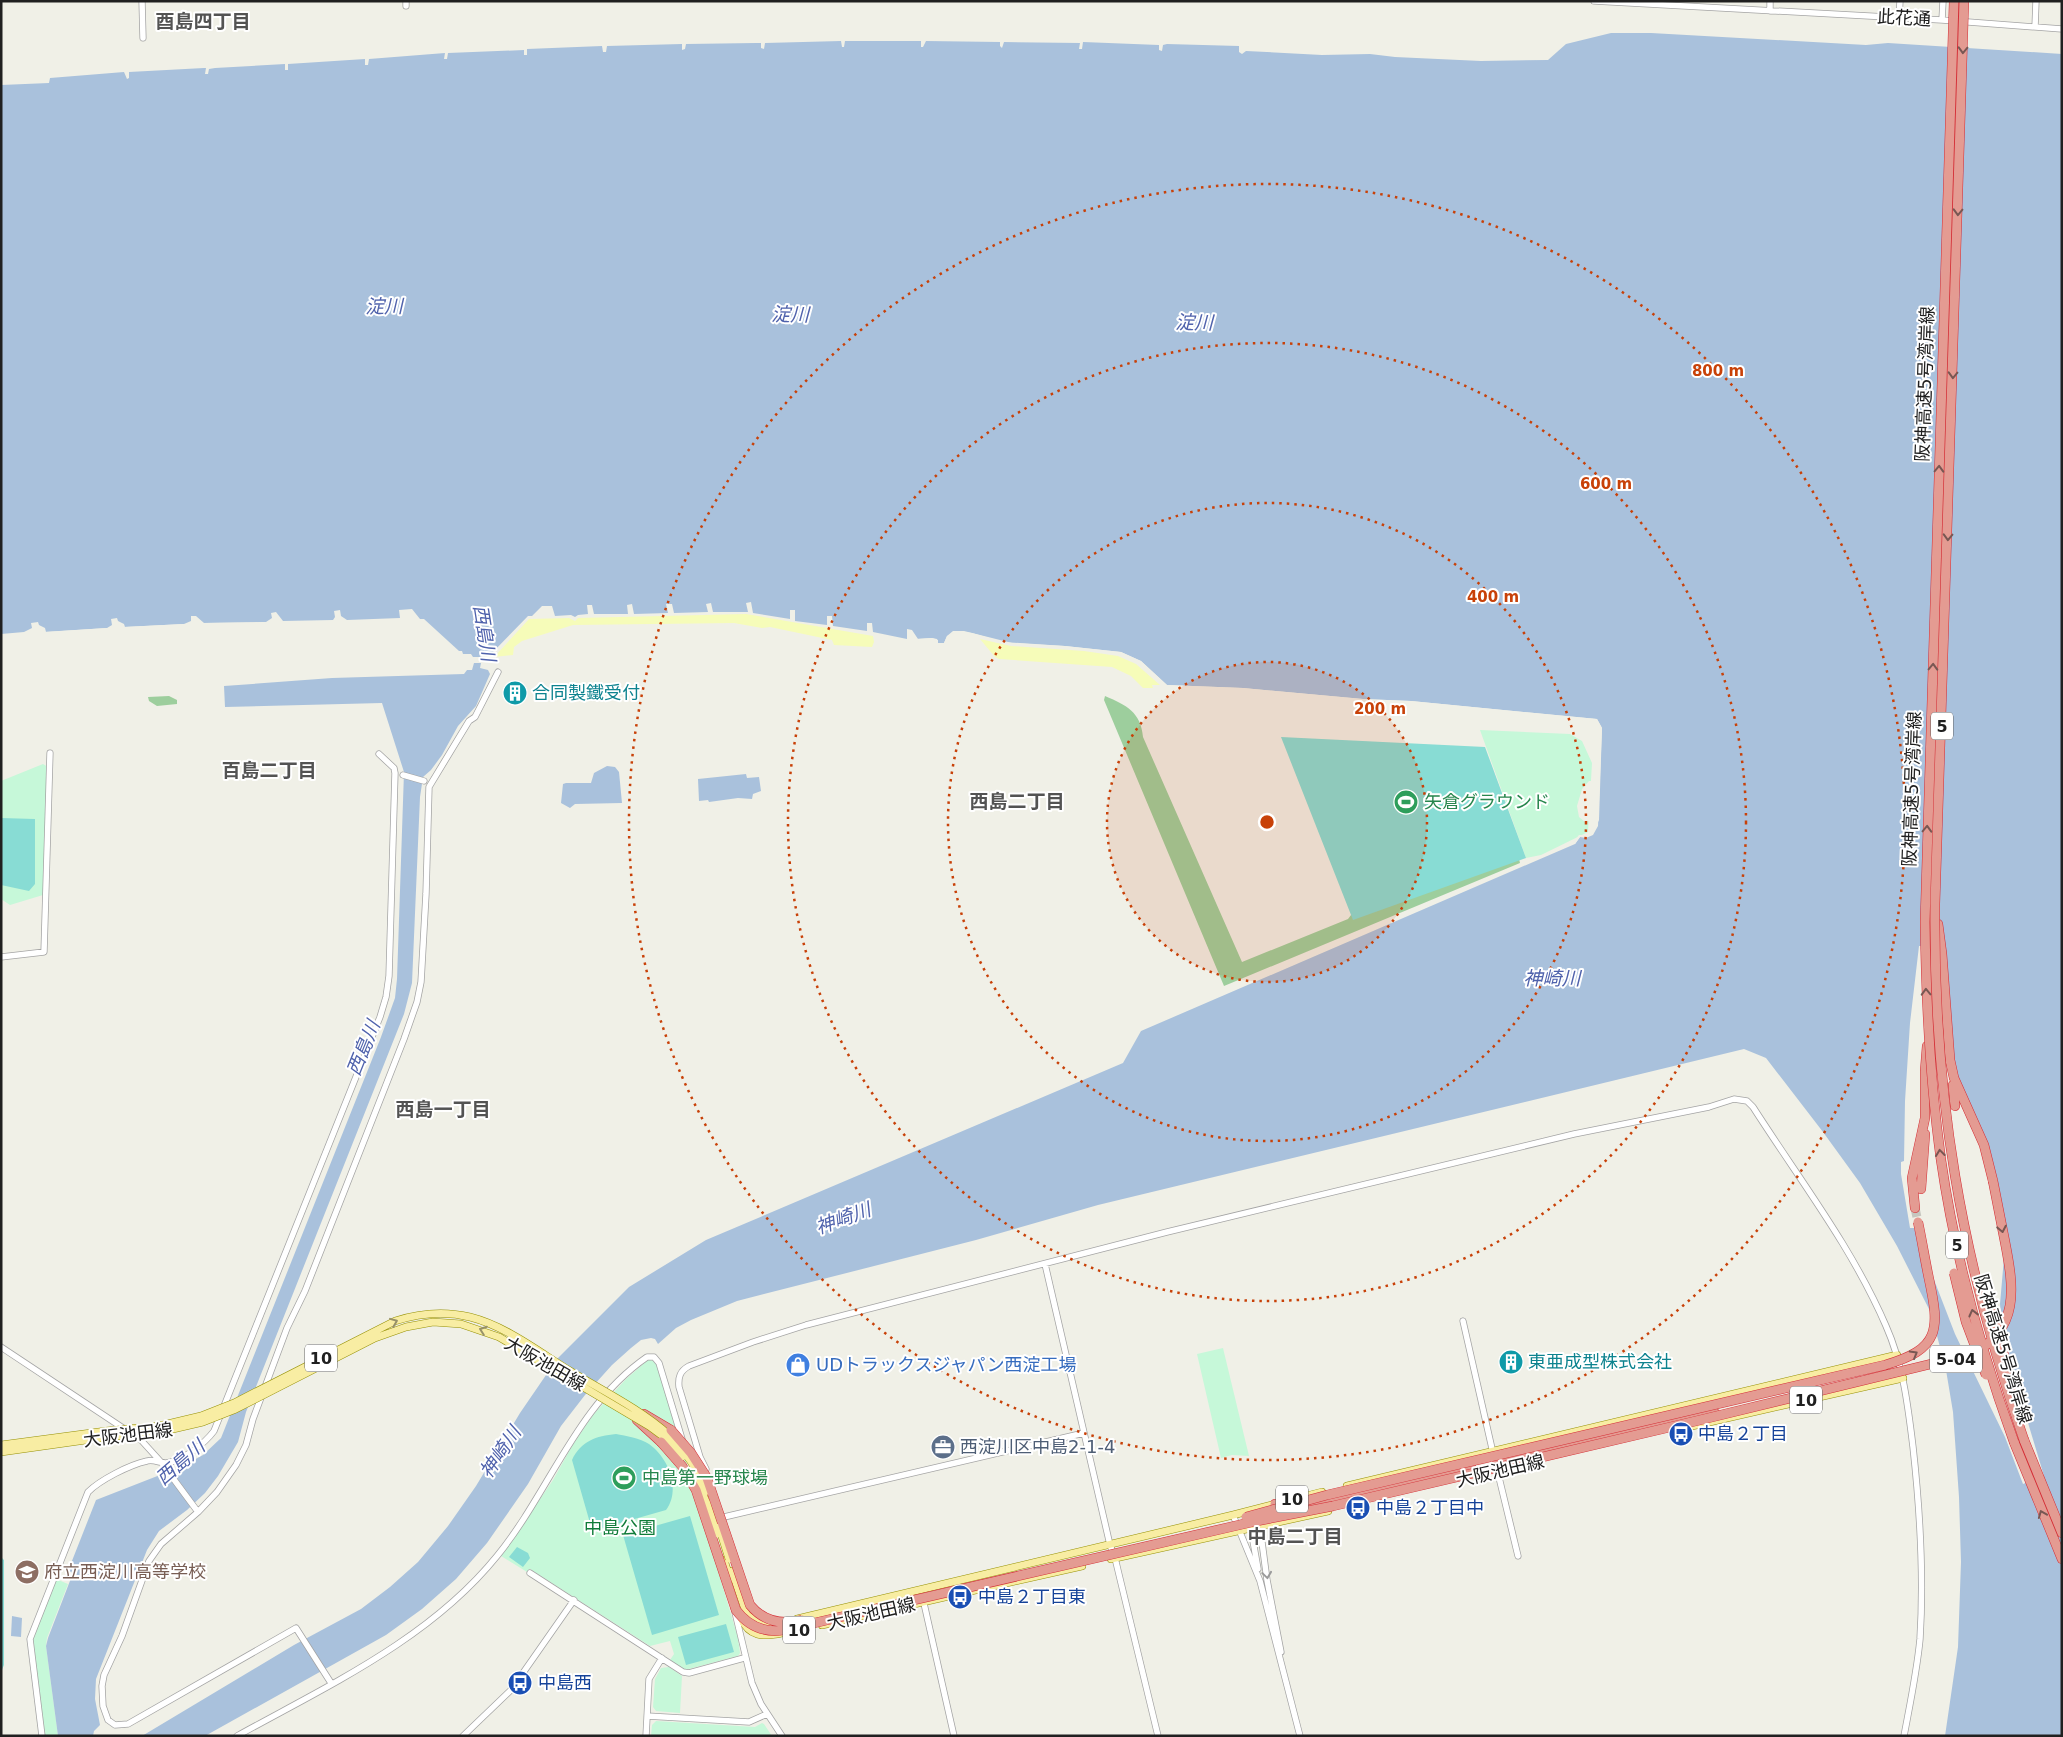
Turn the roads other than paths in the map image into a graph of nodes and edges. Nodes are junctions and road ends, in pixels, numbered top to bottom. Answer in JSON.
{"nodes":[{"id":1,"x":142,"y":1,"type":"edge"},
{"id":2,"x":1594,"y":1,"type":"edge"},
{"id":3,"x":1770,"y":1,"type":"edge"},
{"id":4,"x":1900,"y":1,"type":"edge"},
{"id":5,"x":1943,"y":1,"type":"edge"},
{"id":6,"x":1954,"y":1,"type":"edge"},
{"id":7,"x":1964,"y":1,"type":"edge"},
{"id":8,"x":2036,"y":1,"type":"edge"},
{"id":9,"x":1770,"y":11,"type":"junction"},
{"id":10,"x":1899,"y":18,"type":"junction"},
{"id":11,"x":1942,"y":20,"type":"junction"},
{"id":12,"x":2035,"y":27,"type":"junction"},
{"id":13,"x":2062,"y":28,"type":"edge"},
{"id":14,"x":143,"y":38,"type":"dead end"},
{"id":15,"x":498,"y":672,"type":"dead end"},
{"id":16,"x":50,"y":753,"type":"dead end"},
{"id":17,"x":378,"y":754,"type":"dead end"},
{"id":18,"x":403,"y":775,"type":"dead end"},
{"id":19,"x":424,"y":781,"type":"dead end"},
{"id":20,"x":1935,"y":904,"type":"junction"},
{"id":21,"x":1,"y":958,"type":"edge"},
{"id":22,"x":1928,"y":1040,"type":"junction"},
{"id":23,"x":1950,"y":1060,"type":"junction"},
{"id":24,"x":1955,"y":1106,"type":"dead end"},
{"id":25,"x":1924,"y":1127,"type":"junction"},
{"id":26,"x":1921,"y":1189,"type":"dead end"},
{"id":27,"x":1915,"y":1208,"type":"tunnel mouth"},
{"id":28,"x":1918,"y":1222,"type":"tunnel mouth"},
{"id":29,"x":1044,"y":1264,"type":"junction"},
{"id":30,"x":1954,"y":1273,"type":"dead end"},
{"id":31,"x":1995,"y":1312,"type":"dead end"},
{"id":32,"x":1462,"y":1321,"type":"dead end"},
{"id":33,"x":1,"y":1347,"type":"edge"},
{"id":34,"x":1897,"y":1355,"type":"junction"},
{"id":35,"x":1903,"y":1378,"type":"junction"},
{"id":36,"x":620,"y":1405,"type":"junction"},
{"id":37,"x":1754,"y":1407,"type":"junction"},
{"id":38,"x":2003,"y":1412,"type":"junction"},
{"id":39,"x":1084,"y":1433,"type":"junction"},
{"id":40,"x":2024,"y":1440,"type":"junction"},
{"id":41,"x":1,"y":1445,"type":"edge"},
{"id":42,"x":1541,"y":1449,"type":"junction"},
{"id":43,"x":1,"y":1452,"type":"edge"},
{"id":44,"x":1493,"y":1452,"type":"junction"},
{"id":45,"x":161,"y":1462,"type":"junction"},
{"id":46,"x":1495,"y":1462,"type":"junction"},
{"id":47,"x":1498,"y":1472,"type":"junction"},
{"id":48,"x":1274,"y":1504,"type":"junction"},
{"id":49,"x":1263,"y":1506,"type":"junction"},
{"id":50,"x":196,"y":1510,"type":"junction"},
{"id":51,"x":1233,"y":1515,"type":"junction"},
{"id":52,"x":724,"y":1517,"type":"junction"},
{"id":53,"x":1260,"y":1527,"type":"junction"},
{"id":54,"x":1250,"y":1529,"type":"junction"},
{"id":55,"x":1240,"y":1532,"type":"junction"},
{"id":56,"x":2062,"y":1533,"type":"edge"},
{"id":57,"x":1110,"y":1545,"type":"junction"},
{"id":58,"x":1518,"y":1556,"type":"dead end"},
{"id":59,"x":1115,"y":1558,"type":"junction"},
{"id":60,"x":726,"y":1559,"type":"junction"},
{"id":61,"x":2062,"y":1559,"type":"edge"},
{"id":62,"x":530,"y":1573,"type":"dead end"},
{"id":63,"x":1260,"y":1581,"type":"junction"},
{"id":64,"x":744,"y":1588,"type":"dead end"},
{"id":65,"x":921,"y":1589,"type":"junction"},
{"id":66,"x":574,"y":1600,"type":"junction"},
{"id":67,"x":924,"y":1602,"type":"junction"},
{"id":68,"x":662,"y":1658,"type":"junction"},
{"id":69,"x":744,"y":1658,"type":"junction"},
{"id":70,"x":1285,"y":1673,"type":"junction"},
{"id":71,"x":330,"y":1681,"type":"junction"},
{"id":72,"x":767,"y":1714,"type":"junction"},
{"id":73,"x":647,"y":1716,"type":"junction"},
{"id":74,"x":42,"y":1736,"type":"edge"},
{"id":75,"x":237,"y":1736,"type":"edge"},
{"id":76,"x":463,"y":1736,"type":"edge"},
{"id":77,"x":646,"y":1736,"type":"edge"},
{"id":78,"x":782,"y":1736,"type":"edge"},
{"id":79,"x":954,"y":1736,"type":"edge"},
{"id":80,"x":1158,"y":1736,"type":"edge"},
{"id":81,"x":1300,"y":1736,"type":"edge"},
{"id":82,"x":1904,"y":1736,"type":"edge"}],
"edges":[{"from":1,"to":14,"type":"street"},
{"from":2,"to":9,"type":"street","name":"此花通"},
{"from":3,"to":9,"type":"street"},
{"from":4,"to":10,"type":"street"},
{"from":5,"to":11,"type":"street"},
{"from":22,"to":6,"type":"highway","name":"阪神高速5号湾岸線","number":"5","one_way":true,"bridge":true},
{"from":7,"to":20,"type":"highway","name":"阪神高速5号湾岸線","number":"5","one_way":true,"bridge":true},
{"from":8,"to":12,"type":"street"},
{"from":9,"to":10,"type":"street","name":"此花通"},
{"from":10,"to":11,"type":"street","name":"此花通"},
{"from":11,"to":12,"type":"street","name":"此花通"},
{"from":12,"to":13,"type":"street","name":"此花通"},
{"from":15,"to":50,"type":"street"},
{"from":16,"to":21,"type":"street"},
{"from":17,"to":45,"type":"street"},
{"from":18,"to":19,"type":"street"},
{"from":20,"to":23,"type":"highway","number":"5-04","bridge":true},
{"from":20,"to":40,"type":"highway","name":"阪神高速5号湾岸線","number":"5","bridge":true},
{"from":22,"to":25,"type":"highway","bridge":true},
{"from":38,"to":22,"type":"highway","name":"阪神高速5号湾岸線","number":"5","one_way":true,"bridge":true},
{"from":23,"to":24,"type":"highway"},
{"from":23,"to":37,"type":"highway","number":"5-04","one_way":true,"bridge":true},
{"from":25,"to":26,"type":"highway"},
{"from":25,"to":27,"type":"highway"},
{"from":42,"to":28,"type":"highway","one_way":true,"bridge":true},
{"from":29,"to":34,"type":"street"},
{"from":29,"to":39,"type":"street"},
{"from":29,"to":52,"type":"street"},
{"from":30,"to":38,"type":"highway","bridge":true},
{"from":31,"to":40,"type":"highway","bridge":true},
{"from":32,"to":44,"type":"street"},
{"from":33,"to":45,"type":"street"},
{"from":34,"to":35,"type":"street"},
{"from":34,"to":44,"type":"main road","name":"大阪池田線","number":"10"},
{"from":35,"to":47,"type":"main road","name":"大阪池田線","number":"10"},
{"from":35,"to":82,"type":"street"},
{"from":36,"to":37,"type":"highway","bridge":true},
{"from":41,"to":36,"type":"main road","name":"大阪池田線","number":"10","one_way":true,"bridge":true},
{"from":36,"to":42,"type":"highway","bridge":true},
{"from":36,"to":43,"type":"main road","name":"大阪池田線","number":"10","one_way":true,"bridge":true},
{"from":36,"to":60,"type":"main road","name":"大阪池田線","number":"10","bridge":true},
{"from":37,"to":42,"type":"highway","bridge":true},
{"from":61,"to":38,"type":"highway","name":"阪神高速5号湾岸線","number":"5","one_way":true,"bridge":true},
{"from":39,"to":52,"type":"street"},
{"from":39,"to":57,"type":"street"},
{"from":40,"to":56,"type":"highway","name":"阪神高速5号湾岸線","number":"5"},
{"from":42,"to":46,"type":"highway"},
{"from":42,"to":48,"type":"highway","bridge":true},
{"from":44,"to":46,"type":"street"},
{"from":44,"to":48,"type":"main road","name":"大阪池田線","number":"10"},
{"from":45,"to":50,"type":"street"},
{"from":45,"to":74,"type":"street"},
{"from":46,"to":47,"type":"street"},
{"from":47,"to":53,"type":"main road","name":"大阪池田線","number":"10"},
{"from":47,"to":58,"type":"street"},
{"from":48,"to":49,"type":"main road","name":"大阪池田線","number":"10"},
{"from":49,"to":51,"type":"main road","name":"大阪池田線","number":"10"},
{"from":49,"to":54,"type":"street"},
{"from":50,"to":71,"type":"street"},
{"from":51,"to":55,"type":"street"},
{"from":51,"to":57,"type":"main road","name":"大阪池田線","number":"10"},
{"from":52,"to":64,"type":"street"},
{"from":53,"to":54,"type":"main road","name":"大阪池田線","number":"10"},
{"from":53,"to":70,"type":"street","one_way":true},
{"from":54,"to":55,"type":"main road","name":"大阪池田線","number":"10"},
{"from":54,"to":63,"type":"street"},
{"from":55,"to":59,"type":"main road","name":"大阪池田線","number":"10"},
{"from":55,"to":63,"type":"street"},
{"from":57,"to":59,"type":"street"},
{"from":57,"to":65,"type":"main road","name":"大阪池田線","number":"10"},
{"from":59,"to":67,"type":"main road","name":"大阪池田線","number":"10"},
{"from":59,"to":80,"type":"street"},
{"from":60,"to":65,"type":"main road","name":"大阪池田線","number":"10"},
{"from":60,"to":67,"type":"main road","name":"大阪池田線","number":"10"},
{"from":62,"to":66,"type":"street"},
{"from":63,"to":70,"type":"street"},
{"from":65,"to":67,"type":"street"},
{"from":66,"to":68,"type":"street"},
{"from":66,"to":76,"type":"street"},
{"from":67,"to":79,"type":"street"},
{"from":68,"to":69,"type":"street"},
{"from":68,"to":73,"type":"street"},
{"from":69,"to":71,"type":"street"},
{"from":69,"to":72,"type":"street"},
{"from":70,"to":81,"type":"street"},
{"from":71,"to":75,"type":"street"},
{"from":72,"to":73,"type":"street"},
{"from":72,"to":78,"type":"street"},
{"from":73,"to":77,"type":"street"}]}
